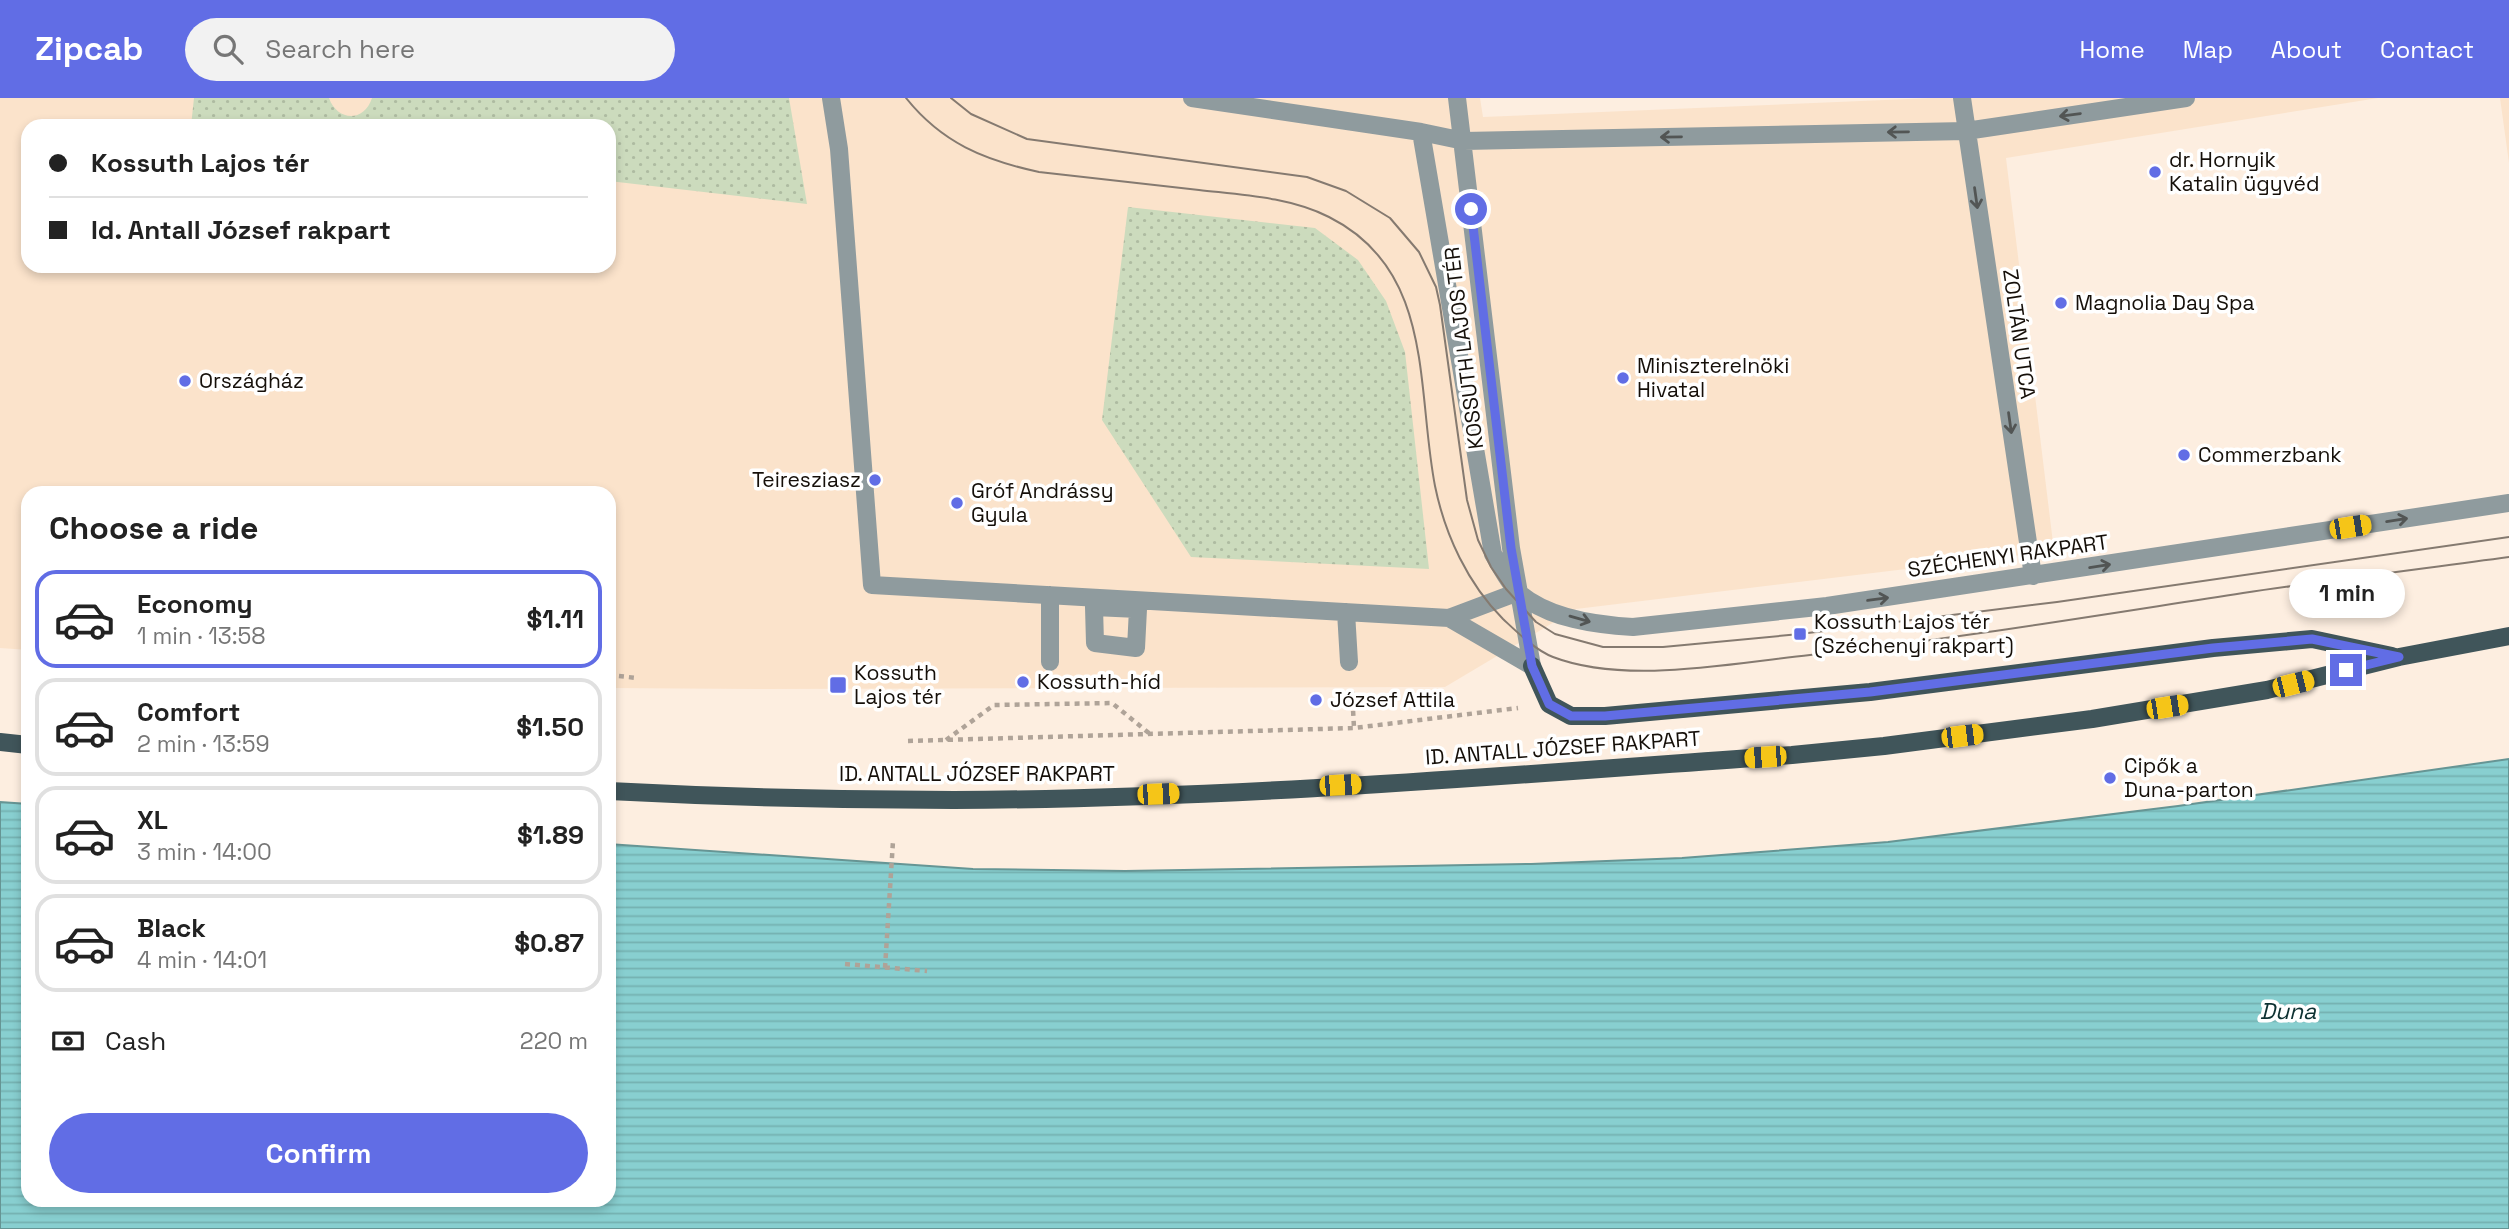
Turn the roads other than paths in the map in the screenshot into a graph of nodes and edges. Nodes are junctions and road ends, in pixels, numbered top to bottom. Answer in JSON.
{"nodes":[{"id":1,"x":831,"y":98,"type":"edge"},
{"id":2,"x":1192,"y":98,"type":"edge"},
{"id":3,"x":1457,"y":98,"type":"edge"},
{"id":4,"x":1962,"y":98,"type":"edge"},
{"id":5,"x":2186,"y":98,"type":"edge"},
{"id":6,"x":1966,"y":131,"type":"junction"},
{"id":7,"x":1421,"y":132,"type":"junction"},
{"id":8,"x":1464,"y":141,"type":"junction"},
{"id":9,"x":2509,"y":503,"type":"edge"},
{"id":10,"x":2032,"y":576,"type":"junction"},
{"id":11,"x":1518,"y":593,"type":"junction"},
{"id":12,"x":1050,"y":595,"type":"junction"},
{"id":13,"x":1346,"y":612,"type":"junction"},
{"id":14,"x":1449,"y":618,"type":"junction"},
{"id":15,"x":2509,"y":636,"type":"edge"},
{"id":16,"x":2399,"y":657,"type":"junction"},
{"id":17,"x":1050,"y":663,"type":"dead end"},
{"id":18,"x":1349,"y":663,"type":"dead end"},
{"id":19,"x":1532,"y":666,"type":"junction"},
{"id":20,"x":0,"y":742,"type":"edge"},
{"id":21,"x":21,"y":744,"type":"edge"},
{"id":22,"x":616,"y":790,"type":"edge"}],
"edges":[{"from":1,"to":12,"type":"street"},
{"from":2,"to":7,"type":"street"},
{"from":3,"to":8,"type":"street","name":"KOSSUTH LAJOS TÉR"},
{"from":4,"to":6,"type":"street","name":"ZOLTÁN UTCA"},
{"from":5,"to":6,"type":"street","one_way":true},
{"from":6,"to":8,"type":"street","one_way":true},
{"from":6,"to":10,"type":"street","name":"ZOLTÁN UTCA","one_way":true},
{"from":7,"to":8,"type":"street"},
{"from":7,"to":11,"type":"street","name":"KOSSUTH LAJOS TÉR"},
{"from":8,"to":11,"type":"street","name":"KOSSUTH LAJOS TÉR"},
{"from":10,"to":9,"type":"street","name":"SZÉCHENYI RAKPART","one_way":true},
{"from":11,"to":10,"type":"street","name":"SZÉCHENYI RAKPART","one_way":true},
{"from":11,"to":14,"type":"street"},
{"from":11,"to":19,"type":"street","name":"KOSSUTH LAJOS TÉR"},
{"from":12,"to":13,"type":"street"},
{"from":12,"to":17,"type":"street"},
{"from":13,"to":14,"type":"street"},
{"from":13,"to":18,"type":"street"},
{"from":14,"to":19,"type":"street"},
{"from":15,"to":16,"type":"main road","name":"ID. ANTALL JÓZSEF RAKPART"},
{"from":16,"to":19,"type":"main road"},
{"from":16,"to":22,"type":"main road","name":"ID. ANTALL JÓZSEF RAKPART"},
{"from":20,"to":21,"type":"main road"}]}
